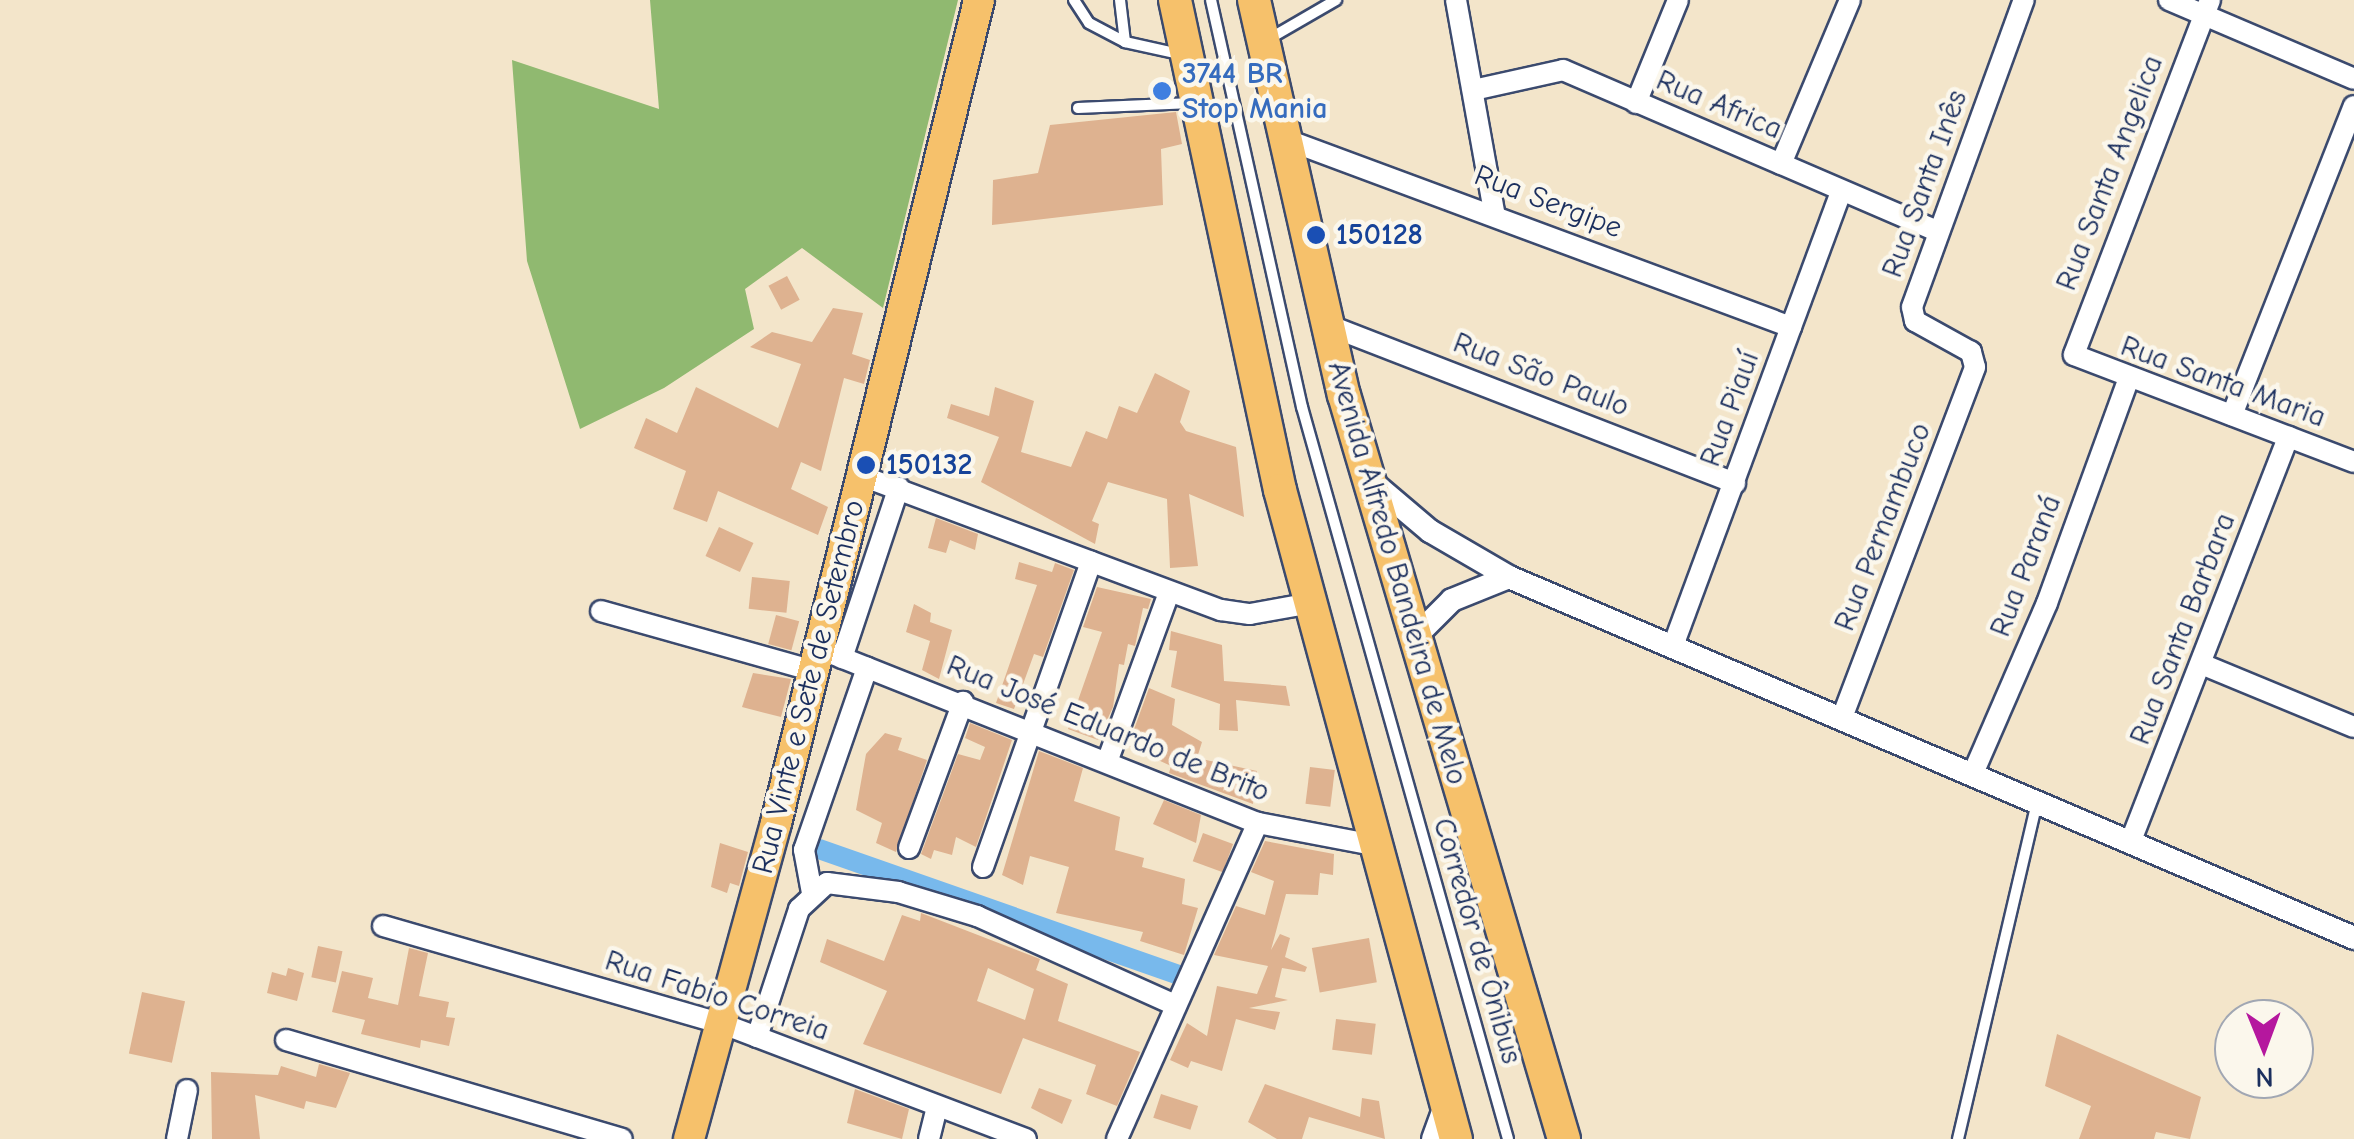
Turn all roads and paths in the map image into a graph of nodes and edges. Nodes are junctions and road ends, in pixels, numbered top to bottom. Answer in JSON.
{"nodes":[{"id":1,"x":979,"y":0,"type":"edge"},
{"id":2,"x":1074,"y":0,"type":"edge"},
{"id":3,"x":1120,"y":0,"type":"edge"},
{"id":4,"x":1175,"y":0,"type":"edge"},
{"id":5,"x":1212,"y":0,"type":"edge"},
{"id":6,"x":1254,"y":0,"type":"edge"},
{"id":7,"x":1336,"y":0,"type":"edge"},
{"id":8,"x":1456,"y":0,"type":"edge"},
{"id":9,"x":1678,"y":0,"type":"edge"},
{"id":10,"x":1850,"y":0,"type":"edge"},
{"id":11,"x":2024,"y":0,"type":"edge"},
{"id":12,"x":2169,"y":0,"type":"edge"},
{"id":13,"x":2207,"y":7,"type":"edge"},
{"id":14,"x":1125,"y":42,"type":"junction"},
{"id":15,"x":1262,"y":43,"type":"junction"},
{"id":16,"x":1185,"y":55,"type":"junction"},
{"id":17,"x":2354,"y":79,"type":"edge"},
{"id":18,"x":1473,"y":90,"type":"junction"},
{"id":19,"x":1194,"y":103,"type":"junction"},
{"id":20,"x":1636,"y":103,"type":"junction"},
{"id":21,"x":2354,"y":106,"type":"edge"},
{"id":22,"x":1078,"y":108,"type":"dead end"},
{"id":23,"x":1282,"y":138,"type":"junction"},
{"id":24,"x":1781,"y":164,"type":"junction"},
{"id":25,"x":1841,"y":191,"type":"junction"},
{"id":26,"x":1494,"y":212,"type":"junction"},
{"id":27,"x":1938,"y":232,"type":"junction"},
{"id":28,"x":1325,"y":324,"type":"junction"},
{"id":29,"x":1791,"y":326,"type":"junction"},
{"id":30,"x":2074,"y":355,"type":"joint"},
{"id":31,"x":1974,"y":359,"type":"joint"},
{"id":32,"x":2128,"y":380,"type":"junction"},
{"id":33,"x":2232,"y":415,"type":"junction"},
{"id":34,"x":2288,"y":437,"type":"junction"},
{"id":35,"x":2354,"y":462,"type":"edge"},
{"id":36,"x":862,"y":476,"type":"junction"},
{"id":37,"x":1369,"y":479,"type":"junction"},
{"id":38,"x":1736,"y":483,"type":"junction"},
{"id":39,"x":898,"y":487,"type":"junction"},
{"id":40,"x":1092,"y":562,"type":"junction"},
{"id":41,"x":1508,"y":577,"type":"junction"},
{"id":42,"x":1170,"y":592,"type":"junction"},
{"id":43,"x":1312,"y":603,"type":"junction"},
{"id":44,"x":601,"y":611,"type":"dead end"},
{"id":45,"x":1415,"y":637,"type":"junction"},
{"id":46,"x":1673,"y":646,"type":"junction"},
{"id":47,"x":826,"y":659,"type":"junction"},
{"id":48,"x":2204,"y":665,"type":"junction"},
{"id":49,"x":867,"y":668,"type":"junction"},
{"id":50,"x":963,"y":702,"type":"junction"},
{"id":51,"x":1844,"y":715,"type":"junction"},
{"id":52,"x":2354,"y":727,"type":"edge"},
{"id":53,"x":1027,"y":731,"type":"junction"},
{"id":54,"x":1107,"y":762,"type":"junction"},
{"id":55,"x":1974,"y":771,"type":"junction"},
{"id":56,"x":2037,"y":800,"type":"junction"},
{"id":57,"x":1258,"y":823,"type":"junction"},
{"id":58,"x":2130,"y":842,"type":"junction"},
{"id":59,"x":1379,"y":846,"type":"junction"},
{"id":60,"x":909,"y":848,"type":"dead end"},
{"id":61,"x":983,"y":867,"type":"dead end"},
{"id":62,"x":812,"y":893,"type":"junction"},
{"id":63,"x":383,"y":926,"type":"dead end"},
{"id":64,"x":2354,"y":938,"type":"edge"},
{"id":65,"x":1173,"y":1004,"type":"junction"},
{"id":66,"x":723,"y":1024,"type":"junction"},
{"id":67,"x":757,"y":1037,"type":"junction"},
{"id":68,"x":286,"y":1040,"type":"dead end"},
{"id":69,"x":187,"y":1090,"type":"dead end"},
{"id":70,"x":1446,"y":1102,"type":"junction"},
{"id":71,"x":937,"y":1107,"type":"junction"},
{"id":72,"x":1558,"y":1134,"type":"edge"},
{"id":73,"x":177,"y":1139,"type":"edge"},
{"id":74,"x":622,"y":1139,"type":"edge"},
{"id":75,"x":690,"y":1139,"type":"edge"},
{"id":76,"x":929,"y":1139,"type":"edge"},
{"id":77,"x":1026,"y":1139,"type":"edge"},
{"id":78,"x":1117,"y":1139,"type":"edge"},
{"id":79,"x":1432,"y":1139,"type":"edge"},
{"id":80,"x":1456,"y":1139,"type":"edge"},
{"id":81,"x":1508,"y":1139,"type":"edge"},
{"id":82,"x":1958,"y":1139,"type":"edge"}],
"edges":[{"from":1,"to":36,"type":"main road","name":"Rua Vinte e Sete de Setembro"},
{"from":2,"to":14,"type":"lane"},
{"from":3,"to":14,"type":"lane"},
{"from":4,"to":16,"type":"highway"},
{"from":5,"to":81,"type":"lane","name":"Corredor de Ônibus"},
{"from":6,"to":15,"type":"highway","name":"Avenida Alfredo Bandeira de Melo"},
{"from":7,"to":15,"type":"lane"},
{"from":8,"to":18,"type":"street"},
{"from":9,"to":20,"type":"street"},
{"from":10,"to":24,"type":"street"},
{"from":11,"to":27,"type":"street","name":"Rua Santa Inês"},
{"from":12,"to":13,"type":"street"},
{"from":13,"to":17,"type":"street"},
{"from":13,"to":30,"type":"street","name":"Rua Santa Angelica"},
{"from":14,"to":16,"type":"lane"},
{"from":15,"to":23,"type":"highway","name":"Avenida Alfredo Bandeira de Melo"},
{"from":16,"to":19,"type":"highway"},
{"from":18,"to":20,"type":"street","name":"Rua Africa"},
{"from":18,"to":26,"type":"street"},
{"from":19,"to":22,"type":"lane"},
{"from":19,"to":43,"type":"highway"},
{"from":20,"to":24,"type":"street","name":"Rua Africa"},
{"from":21,"to":33,"type":"street"},
{"from":23,"to":26,"type":"street","name":"Rua Sergipe"},
{"from":23,"to":28,"type":"highway","name":"Avenida Alfredo Bandeira de Melo"},
{"from":24,"to":25,"type":"street","name":"Rua Africa"},
{"from":25,"to":27,"type":"street","name":"Rua Africa"},
{"from":25,"to":29,"type":"street","name":"Rua Piauí"},
{"from":26,"to":29,"type":"street","name":"Rua Sergipe"},
{"from":27,"to":31,"type":"street","name":"Rua Santa Inês"},
{"from":28,"to":37,"type":"highway","name":"Avenida Alfredo Bandeira de Melo"},
{"from":28,"to":38,"type":"street","name":"Rua São Paulo"},
{"from":29,"to":38,"type":"street","name":"Rua Piauí"},
{"from":30,"to":32,"type":"street","name":"Rua Santa Maria"},
{"from":31,"to":51,"type":"street","name":"Rua Pernambuco"},
{"from":32,"to":33,"type":"street","name":"Rua Santa Maria"},
{"from":32,"to":55,"type":"street","name":"Rua Paraná"},
{"from":33,"to":34,"type":"street","name":"Rua Santa Maria"},
{"from":34,"to":35,"type":"street","name":"Rua Santa Maria"},
{"from":34,"to":48,"type":"street","name":"Rua Santa Barbara"},
{"from":36,"to":39,"type":"street"},
{"from":36,"to":47,"type":"main road","name":"Rua Vinte e Sete de Setembro"},
{"from":37,"to":41,"type":"street"},
{"from":37,"to":45,"type":"highway","name":"Avenida Alfredo Bandeira de Melo"},
{"from":38,"to":46,"type":"street","name":"Rua Piauí"},
{"from":39,"to":40,"type":"street"},
{"from":39,"to":47,"type":"street"},
{"from":40,"to":42,"type":"street"},
{"from":40,"to":53,"type":"street"},
{"from":41,"to":45,"type":"street"},
{"from":41,"to":46,"type":"street"},
{"from":42,"to":43,"type":"street"},
{"from":42,"to":54,"type":"street"},
{"from":43,"to":59,"type":"highway"},
{"from":44,"to":47,"type":"street","name":"Rua José Eduardo de Brito"},
{"from":45,"to":72,"type":"highway","name":"Avenida Alfredo Bandeira de Melo"},
{"from":46,"to":51,"type":"street"},
{"from":47,"to":49,"type":"street","name":"Rua José Eduardo de Brito"},
{"from":47,"to":66,"type":"main road","name":"Rua Vinte e Sete de Setembro"},
{"from":48,"to":52,"type":"street"},
{"from":48,"to":58,"type":"street","name":"Rua Santa Barbara"},
{"from":49,"to":50,"type":"street","name":"Rua José Eduardo de Brito"},
{"from":49,"to":62,"type":"street"},
{"from":50,"to":53,"type":"street","name":"Rua José Eduardo de Brito"},
{"from":50,"to":60,"type":"street"},
{"from":51,"to":55,"type":"street"},
{"from":53,"to":54,"type":"street","name":"Rua José Eduardo de Brito"},
{"from":53,"to":61,"type":"street"},
{"from":54,"to":57,"type":"street","name":"Rua José Eduardo de Brito"},
{"from":55,"to":56,"type":"street"},
{"from":56,"to":58,"type":"street"},
{"from":56,"to":82,"type":"lane"},
{"from":57,"to":59,"type":"street","name":"Rua José Eduardo de Brito"},
{"from":57,"to":65,"type":"street"},
{"from":58,"to":64,"type":"street"},
{"from":59,"to":70,"type":"highway"},
{"from":62,"to":65,"type":"street"},
{"from":62,"to":67,"type":"street"},
{"from":63,"to":66,"type":"street","name":"Rua Fabio Correia"},
{"from":65,"to":78,"type":"street"},
{"from":66,"to":67,"type":"street","name":"Rua Fabio Correia"},
{"from":66,"to":75,"type":"main road","name":"Rua Vinte e Sete de Setembro"},
{"from":67,"to":71,"type":"street","name":"Rua Fabio Correia"},
{"from":68,"to":74,"type":"street"},
{"from":69,"to":73,"type":"street"},
{"from":70,"to":79,"type":"street"},
{"from":70,"to":80,"type":"highway"},
{"from":71,"to":76,"type":"street"},
{"from":71,"to":77,"type":"street","name":"Rua Fabio Correia"}]}
